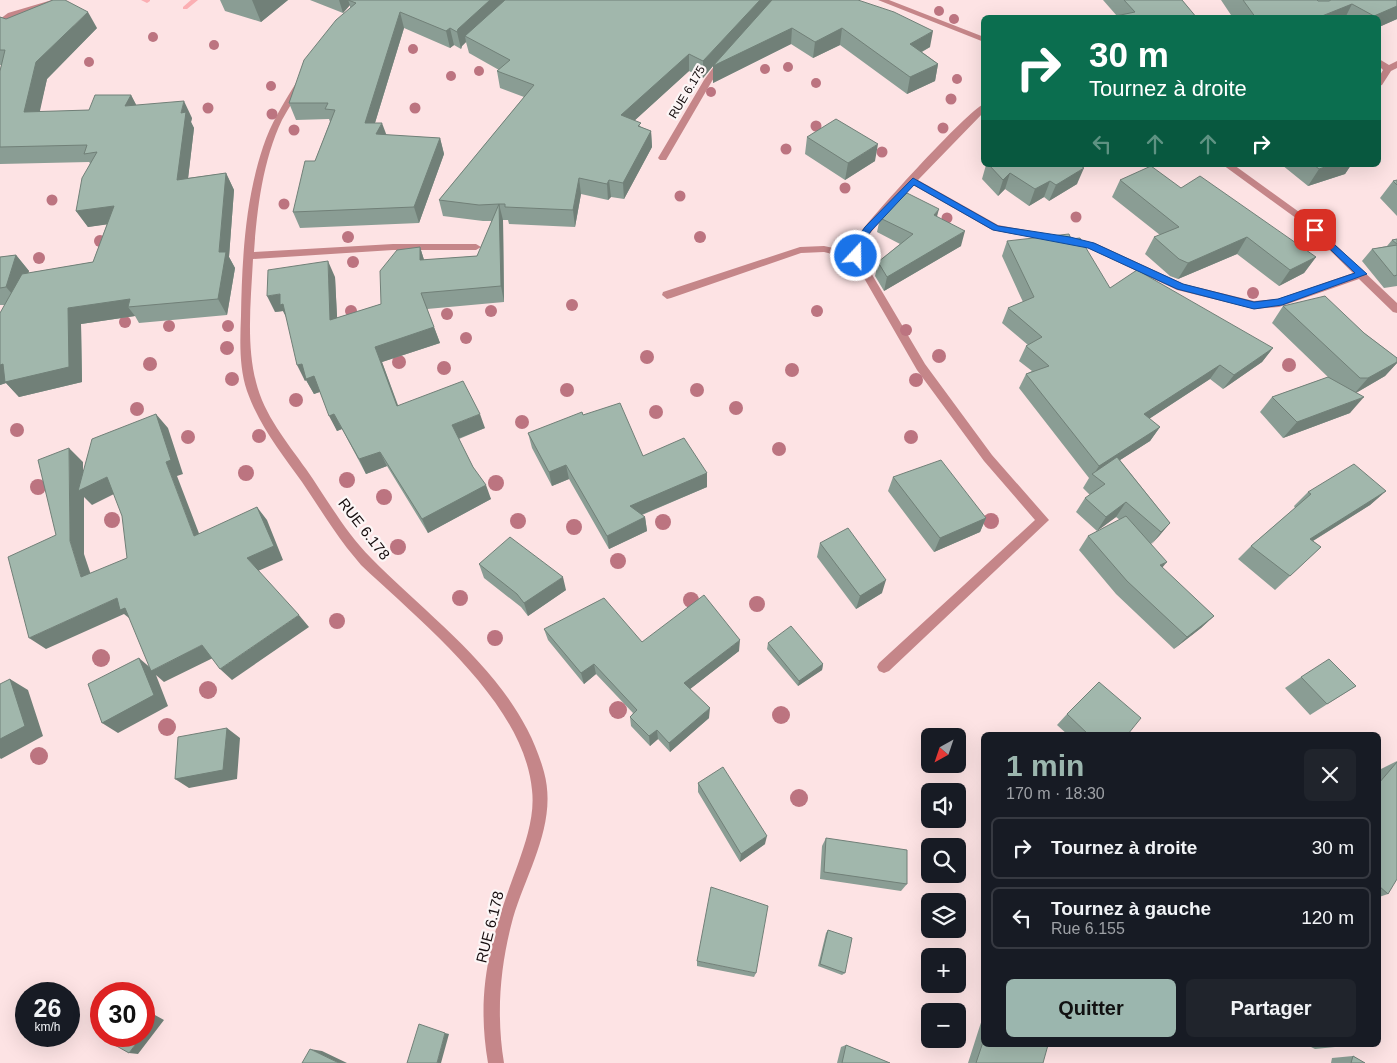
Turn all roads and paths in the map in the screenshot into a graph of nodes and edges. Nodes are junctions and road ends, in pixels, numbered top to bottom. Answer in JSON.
{"nodes":[{"id":1,"x":61,"y":0,"type":"edge"},
{"id":2,"x":882,"y":0,"type":"edge"},
{"id":3,"x":0,"y":11,"type":"edge"},
{"id":4,"x":11,"y":15,"type":"junction"},
{"id":5,"x":0,"y":23,"type":"edge"},
{"id":6,"x":981,"y":39,"type":"edge"},
{"id":7,"x":729,"y":55,"type":"edge"},
{"id":8,"x":1381,"y":64,"type":"edge"},
{"id":9,"x":1397,"y":64,"type":"edge"},
{"id":10,"x":1388,"y":69,"type":"junction"},
{"id":11,"x":304,"y":75,"type":"edge"},
{"id":12,"x":1381,"y":80,"type":"edge"},
{"id":13,"x":981,"y":110,"type":"edge"},
{"id":14,"x":663,"y":158,"type":"dead end"},
{"id":15,"x":1231,"y":167,"type":"edge"},
{"id":16,"x":913,"y":181,"type":"junction"},
{"id":17,"x":476,"y":247,"type":"dead end"},
{"id":18,"x":248,"y":256,"type":"junction"},
{"id":19,"x":856,"y":256,"type":"junction"},
{"id":20,"x":1362,"y":274,"type":"junction"},
{"id":21,"x":667,"y":295,"type":"dead end"},
{"id":22,"x":1397,"y":309,"type":"edge"},
{"id":23,"x":884,"y":667,"type":"dead end"},
{"id":24,"x":496,"y":1063,"type":"edge"}],
"edges":[{"from":1,"to":4,"type":"street"},
{"from":2,"to":6,"type":"street"},
{"from":3,"to":4,"type":"street"},
{"from":4,"to":5,"type":"street"},
{"from":7,"to":14,"type":"street","name":"RUE 6.175"},
{"from":8,"to":10,"type":"street"},
{"from":9,"to":10,"type":"street"},
{"from":10,"to":12,"type":"street"},
{"from":11,"to":18,"type":"street","name":"RUE 6.178"},
{"from":13,"to":16,"type":"street"},
{"from":15,"to":20,"type":"street"},
{"from":16,"to":19,"type":"street"},
{"from":16,"to":20,"type":"street"},
{"from":17,"to":18,"type":"street"},
{"from":18,"to":24,"type":"street","name":"RUE 6.178"},
{"from":19,"to":21,"type":"street"},
{"from":19,"to":23,"type":"street"},
{"from":20,"to":22,"type":"street"}]}
